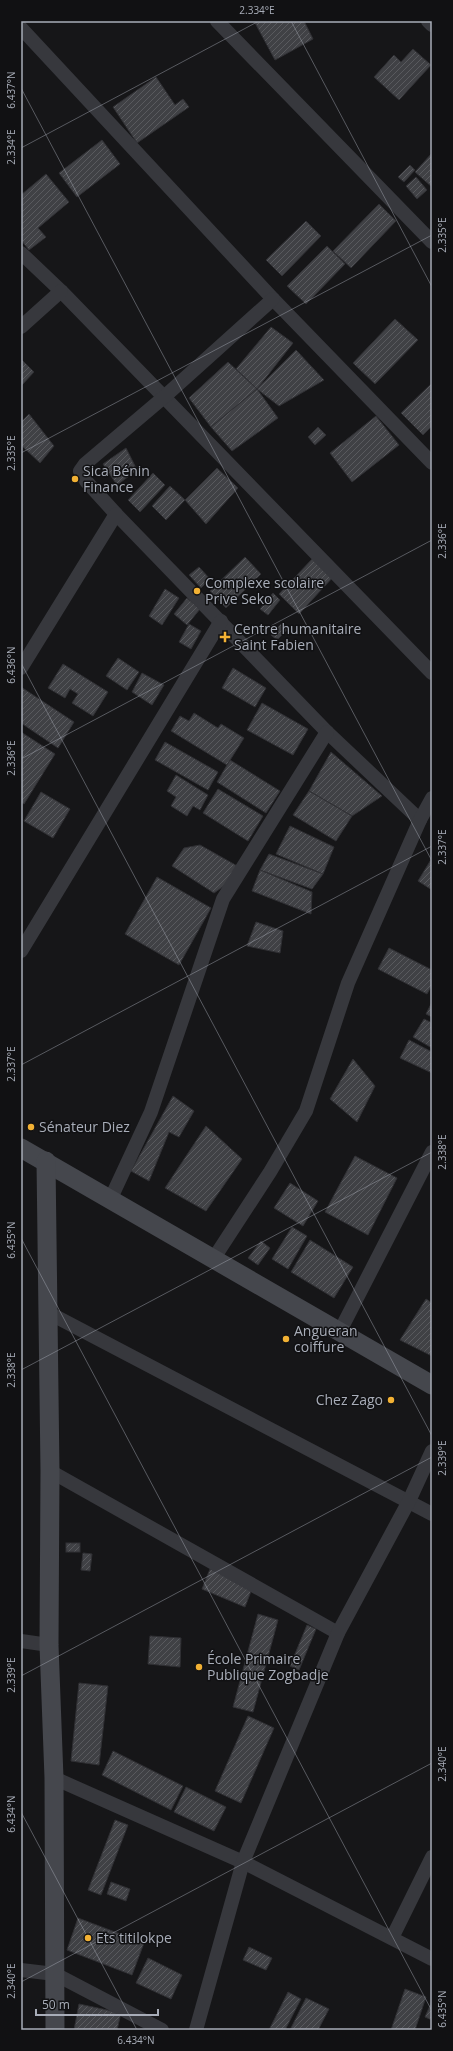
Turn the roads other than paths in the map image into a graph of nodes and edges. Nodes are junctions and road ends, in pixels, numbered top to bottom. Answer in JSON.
{"nodes":[{"id":1,"x":217,"y":21,"type":"edge"},
{"id":2,"x":428,"y":21,"type":"edge"},
{"id":3,"x":432,"y":25,"type":"edge"},
{"id":4,"x":21,"y":28,"type":"edge"},
{"id":5,"x":432,"y":242,"type":"edge"},
{"id":6,"x":21,"y":253,"type":"edge"},
{"id":7,"x":61,"y":291,"type":"junction"},
{"id":8,"x":273,"y":299,"type":"junction"},
{"id":9,"x":21,"y":327,"type":"edge"},
{"id":10,"x":164,"y":397,"type":"junction"},
{"id":11,"x":432,"y":463,"type":"edge"},
{"id":12,"x":116,"y":514,"type":"junction"},
{"id":13,"x":221,"y":621,"type":"junction"},
{"id":14,"x":21,"y":668,"type":"edge"},
{"id":15,"x":432,"y":673,"type":"edge"},
{"id":16,"x":327,"y":732,"type":"junction"},
{"id":17,"x":432,"y":798,"type":"edge"},
{"id":18,"x":420,"y":820,"type":"junction"},
{"id":19,"x":21,"y":950,"type":"edge"},
{"id":20,"x":21,"y":1148,"type":"edge"},
{"id":21,"x":432,"y":1152,"type":"edge"},
{"id":22,"x":46,"y":1161,"type":"junction"},
{"id":23,"x":111,"y":1198,"type":"junction"},
{"id":24,"x":214,"y":1258,"type":"junction"},
{"id":25,"x":47,"y":1312,"type":"junction"},
{"id":26,"x":340,"y":1331,"type":"junction"},
{"id":27,"x":432,"y":1385,"type":"edge"},
{"id":28,"x":432,"y":1451,"type":"edge"},
{"id":29,"x":50,"y":1471,"type":"junction"},
{"id":30,"x":409,"y":1501,"type":"junction"},
{"id":31,"x":432,"y":1514,"type":"edge"},
{"id":32,"x":338,"y":1633,"type":"junction"},
{"id":33,"x":21,"y":1641,"type":"edge"},
{"id":34,"x":49,"y":1645,"type":"junction"},
{"id":35,"x":54,"y":1778,"type":"junction"},
{"id":36,"x":432,"y":1857,"type":"edge"},
{"id":37,"x":243,"y":1862,"type":"junction"},
{"id":38,"x":392,"y":1938,"type":"junction"},
{"id":39,"x":432,"y":1959,"type":"edge"},
{"id":40,"x":21,"y":1970,"type":"edge"},
{"id":41,"x":56,"y":1974,"type":"junction"},
{"id":42,"x":55,"y":2030,"type":"edge"},
{"id":43,"x":162,"y":2030,"type":"edge"},
{"id":44,"x":196,"y":2030,"type":"edge"}],
"edges":[{"from":1,"to":5,"type":"street"},
{"from":2,"to":3,"type":"street"},
{"from":4,"to":8,"type":"street"},
{"from":6,"to":7,"type":"street"},
{"from":7,"to":9,"type":"street"},
{"from":7,"to":10,"type":"street"},
{"from":8,"to":10,"type":"street"},
{"from":8,"to":11,"type":"street"},
{"from":10,"to":12,"type":"street"},
{"from":10,"to":15,"type":"street"},
{"from":12,"to":13,"type":"street"},
{"from":12,"to":14,"type":"street"},
{"from":13,"to":16,"type":"street"},
{"from":13,"to":19,"type":"street"},
{"from":16,"to":18,"type":"street"},
{"from":16,"to":23,"type":"street"},
{"from":17,"to":18,"type":"street"},
{"from":18,"to":24,"type":"street"},
{"from":20,"to":22,"type":"street"},
{"from":21,"to":26,"type":"street"},
{"from":22,"to":23,"type":"street"},
{"from":22,"to":25,"type":"street"},
{"from":23,"to":24,"type":"street"},
{"from":24,"to":26,"type":"street"},
{"from":25,"to":29,"type":"street"},
{"from":25,"to":30,"type":"street"},
{"from":26,"to":27,"type":"street"},
{"from":28,"to":30,"type":"street"},
{"from":29,"to":32,"type":"street"},
{"from":29,"to":34,"type":"street"},
{"from":30,"to":31,"type":"street"},
{"from":30,"to":32,"type":"street"},
{"from":32,"to":37,"type":"street"},
{"from":33,"to":34,"type":"street"},
{"from":34,"to":35,"type":"street"},
{"from":35,"to":37,"type":"street"},
{"from":35,"to":41,"type":"street"},
{"from":36,"to":38,"type":"street"},
{"from":37,"to":38,"type":"street"},
{"from":37,"to":44,"type":"street"},
{"from":38,"to":39,"type":"street"},
{"from":40,"to":41,"type":"street"},
{"from":41,"to":42,"type":"street"},
{"from":41,"to":43,"type":"street"}]}
